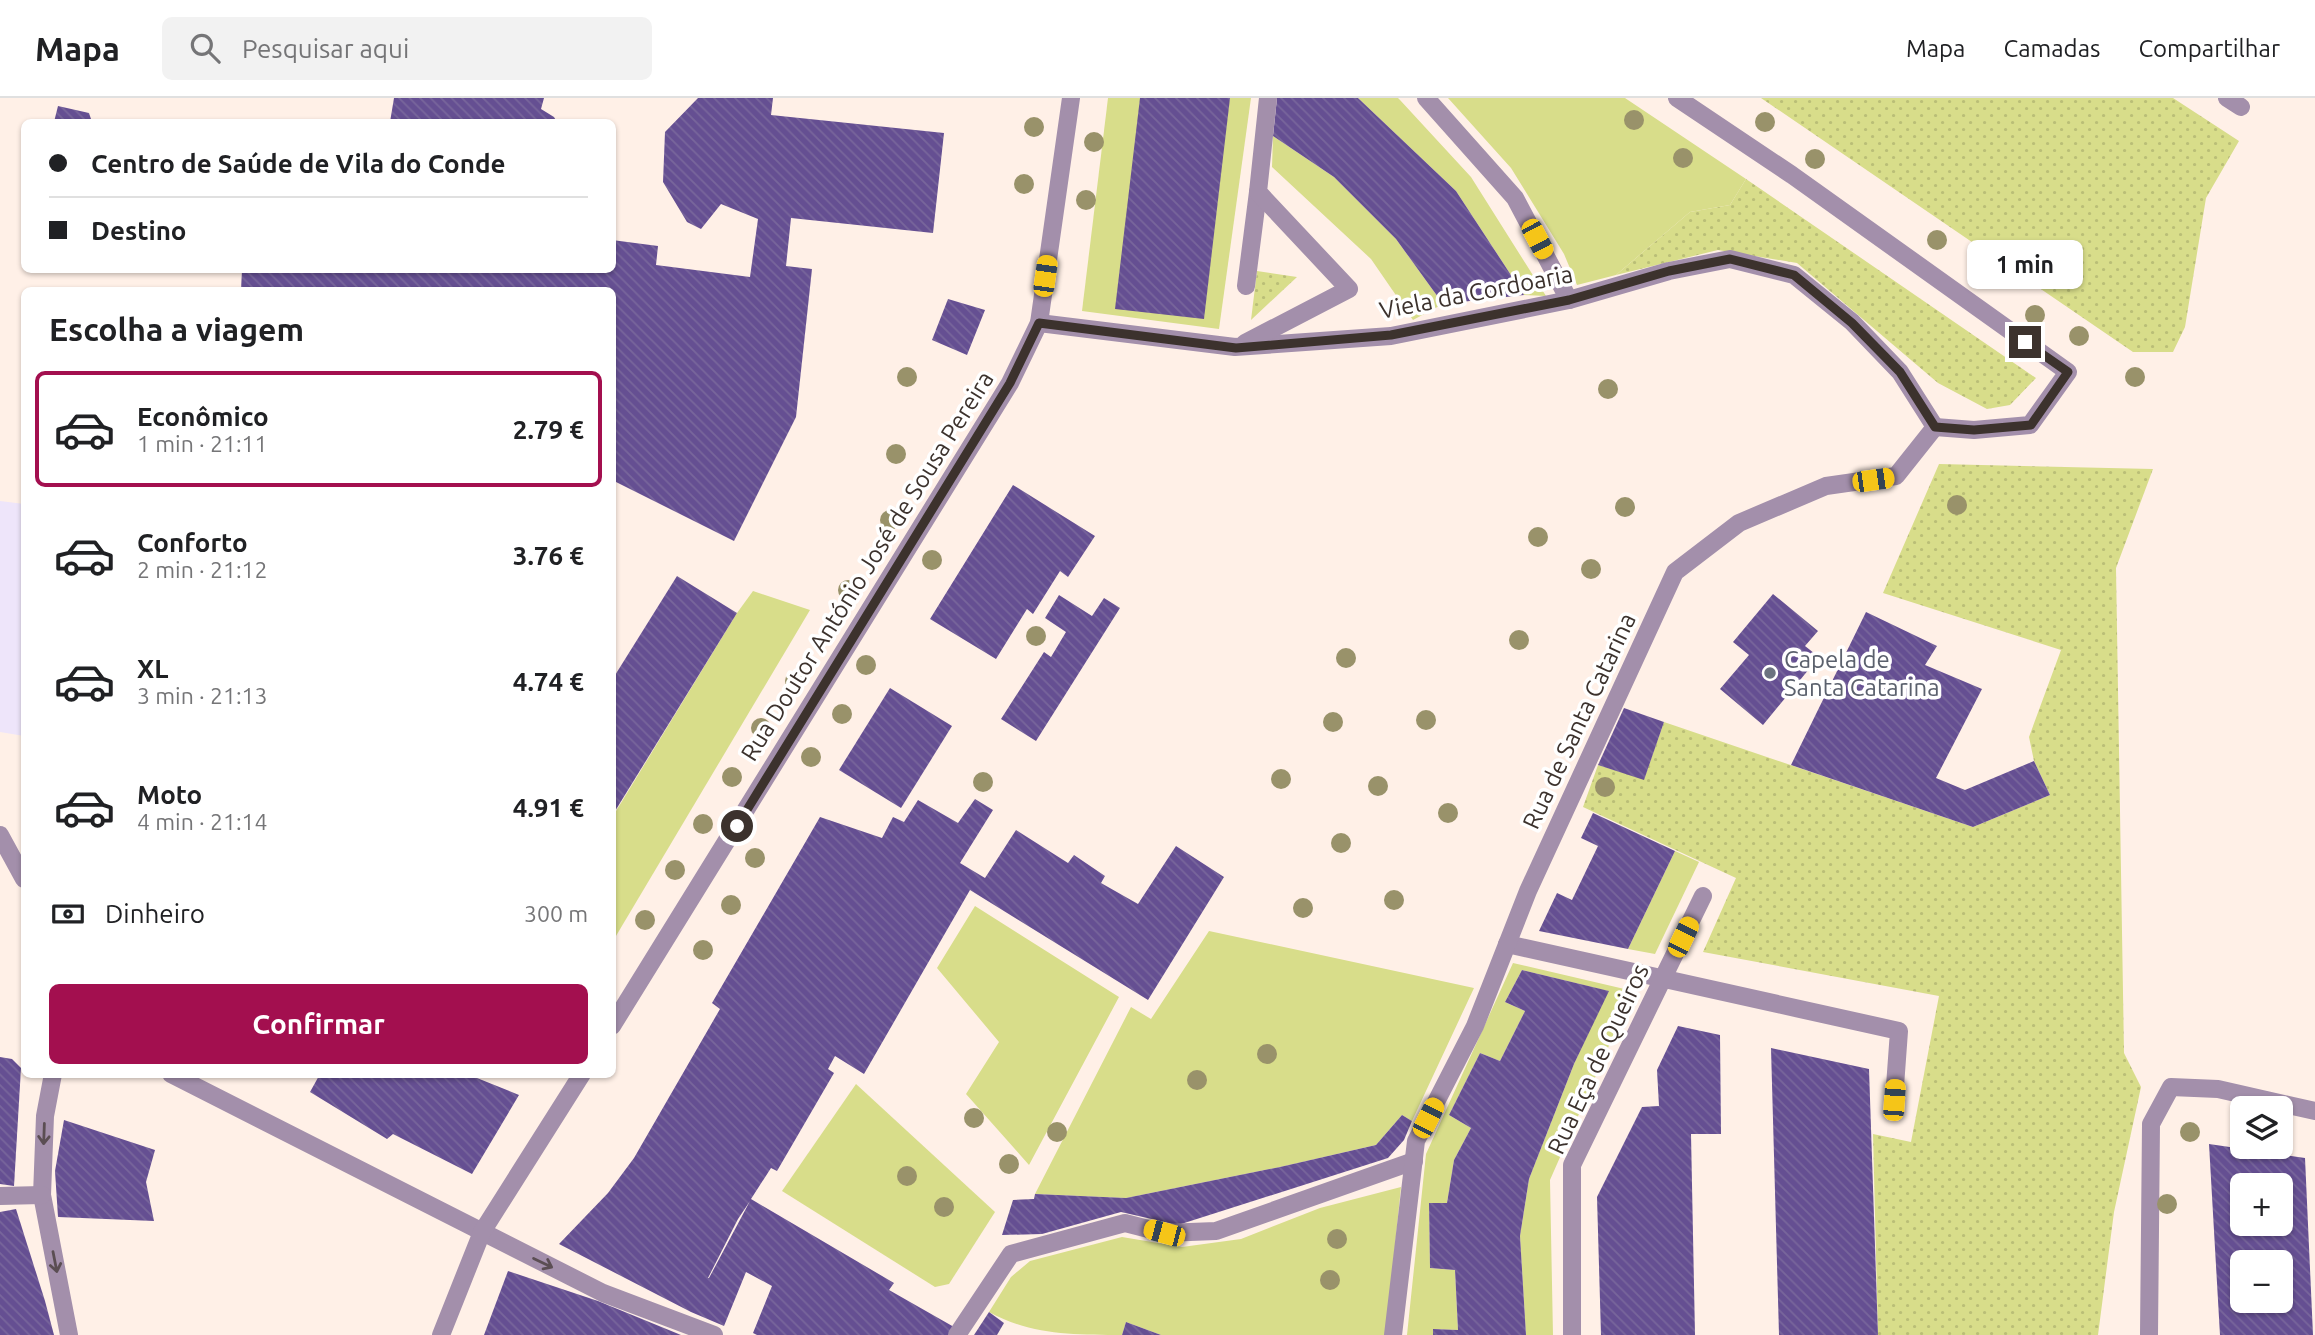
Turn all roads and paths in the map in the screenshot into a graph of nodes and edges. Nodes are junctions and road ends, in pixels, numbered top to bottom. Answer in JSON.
{"nodes":[{"id":1,"x":1071,"y":98,"type":"edge"},
{"id":2,"x":1268,"y":98,"type":"edge"},
{"id":3,"x":1426,"y":98,"type":"edge"},
{"id":4,"x":1677,"y":98,"type":"edge"},
{"id":5,"x":1258,"y":192,"type":"junction"},
{"id":6,"x":1247,"y":286,"type":"dead end"},
{"id":7,"x":1569,"y":300,"type":"junction"},
{"id":8,"x":1039,"y":323,"type":"junction"},
{"id":9,"x":1236,"y":348,"type":"junction"},
{"id":10,"x":1935,"y":427,"type":"junction"},
{"id":11,"x":0,"y":835,"type":"edge"},
{"id":12,"x":21,"y":874,"type":"edge"},
{"id":13,"x":1703,"y":896,"type":"dead end"},
{"id":14,"x":1507,"y":944,"type":"junction"},
{"id":15,"x":1662,"y":979,"type":"junction"},
{"id":16,"x":616,"y":1020,"type":"edge"},
{"id":17,"x":52,"y":1078,"type":"edge"},
{"id":18,"x":179,"y":1078,"type":"edge"},
{"id":19,"x":579,"y":1078,"type":"edge"},
{"id":20,"x":1894,"y":1100,"type":"dead end"},
{"id":21,"x":2315,"y":1111,"type":"edge"},
{"id":22,"x":1414,"y":1161,"type":"junction"},
{"id":23,"x":42,"y":1195,"type":"junction"},
{"id":24,"x":0,"y":1196,"type":"edge"},
{"id":25,"x":482,"y":1232,"type":"junction"},
{"id":26,"x":69,"y":1335,"type":"edge"},
{"id":27,"x":441,"y":1335,"type":"edge"},
{"id":28,"x":714,"y":1335,"type":"edge"},
{"id":29,"x":957,"y":1335,"type":"edge"},
{"id":30,"x":1393,"y":1335,"type":"edge"},
{"id":31,"x":1572,"y":1335,"type":"edge"},
{"id":32,"x":2150,"y":1335,"type":"edge"}],
"edges":[{"from":1,"to":8,"type":"street","name":"Rua Doutor António José de Sousa Pereira"},
{"from":2,"to":5,"type":"street"},
{"from":3,"to":7,"type":"street"},
{"from":4,"to":10,"type":"street"},
{"from":5,"to":6,"type":"street"},
{"from":5,"to":9,"type":"street"},
{"from":7,"to":9,"type":"street","name":"Viela da Cordoaria"},
{"from":7,"to":10,"type":"street","name":"Viela da Cordoaria"},
{"from":8,"to":9,"type":"street","name":"Viela da Cordoaria"},
{"from":8,"to":16,"type":"street","name":"Rua Doutor António José de Sousa Pereira"},
{"from":10,"to":14,"type":"street","name":"Rua de Santa Catarina"},
{"from":11,"to":12,"type":"street"},
{"from":13,"to":15,"type":"street","name":"Rua Eça de Queiros"},
{"from":14,"to":15,"type":"street"},
{"from":14,"to":22,"type":"street","name":"Rua de Santa Catarina"},
{"from":15,"to":20,"type":"street"},
{"from":15,"to":31,"type":"street","name":"Rua Eça de Queiros"},
{"from":17,"to":23,"type":"street","one_way":true},
{"from":18,"to":25,"type":"street"},
{"from":19,"to":25,"type":"street"},
{"from":21,"to":32,"type":"street"},
{"from":22,"to":29,"type":"street"},
{"from":22,"to":30,"type":"street","name":"Rua de Santa Catarina"},
{"from":23,"to":24,"type":"street"},
{"from":23,"to":26,"type":"street","one_way":true},
{"from":25,"to":27,"type":"street"},
{"from":25,"to":28,"type":"street","one_way":true}]}
